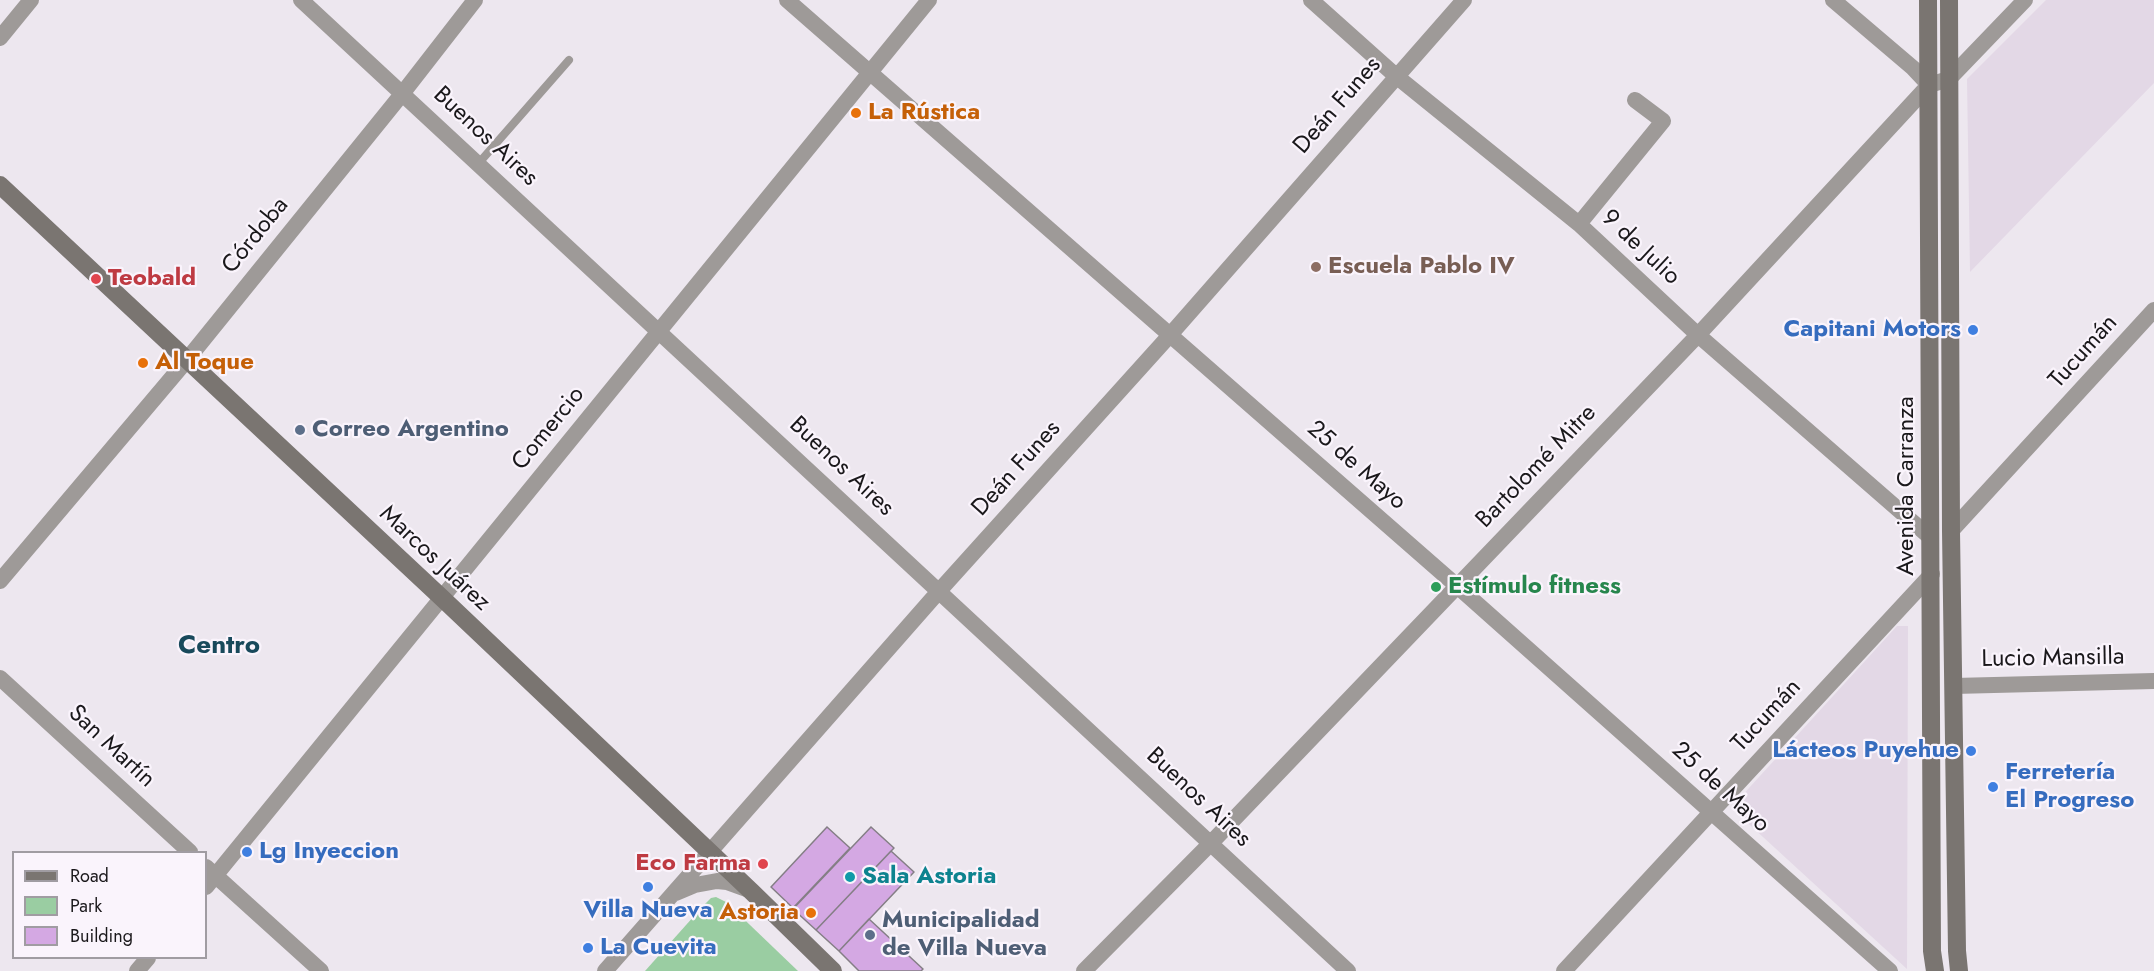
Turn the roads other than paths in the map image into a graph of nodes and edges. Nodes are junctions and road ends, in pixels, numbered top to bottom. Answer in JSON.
{"nodes":[{"id":1,"x":31,"y":0,"type":"edge"},
{"id":2,"x":301,"y":0,"type":"edge"},
{"id":3,"x":475,"y":0,"type":"edge"},
{"id":4,"x":787,"y":0,"type":"edge"},
{"id":5,"x":929,"y":0,"type":"edge"},
{"id":6,"x":1311,"y":0,"type":"edge"},
{"id":7,"x":1464,"y":0,"type":"edge"},
{"id":8,"x":1833,"y":0,"type":"edge"},
{"id":9,"x":1928,"y":0,"type":"edge"},
{"id":10,"x":1949,"y":0,"type":"edge"},
{"id":11,"x":2025,"y":0,"type":"edge"},
{"id":12,"x":0,"y":38,"type":"edge"},
{"id":13,"x":569,"y":60,"type":"dead end"},
{"id":14,"x":870,"y":72,"type":"junction"},
{"id":15,"x":1396,"y":76,"type":"junction"},
{"id":16,"x":1949,"y":79,"type":"junction"},
{"id":17,"x":1929,"y":85,"type":"junction"},
{"id":18,"x":402,"y":93,"type":"junction"},
{"id":19,"x":1635,"y":100,"type":"dead end"},
{"id":20,"x":478,"y":164,"type":"junction"},
{"id":21,"x":0,"y":184,"type":"edge"},
{"id":22,"x":1579,"y":224,"type":"junction"},
{"id":23,"x":2154,"y":310,"type":"edge"},
{"id":24,"x":658,"y":332,"type":"junction"},
{"id":25,"x":1170,"y":335,"type":"junction"},
{"id":26,"x":1698,"y":335,"type":"junction"},
{"id":27,"x":186,"y":361,"type":"junction"},
{"id":28,"x":1951,"y":531,"type":"junction"},
{"id":29,"x":1931,"y":538,"type":"junction"},
{"id":30,"x":1932,"y":574,"type":"junction"},
{"id":31,"x":0,"y":581,"type":"edge"},
{"id":32,"x":1457,"y":586,"type":"junction"},
{"id":33,"x":940,"y":590,"type":"junction"},
{"id":34,"x":442,"y":598,"type":"junction"},
{"id":35,"x":0,"y":678,"type":"edge"},
{"id":36,"x":2154,"y":681,"type":"edge"},
{"id":37,"x":1954,"y":686,"type":"junction"},
{"id":38,"x":1710,"y":813,"type":"junction"},
{"id":39,"x":1210,"y":843,"type":"junction"},
{"id":40,"x":189,"y":851,"type":"edge"},
{"id":41,"x":710,"y":852,"type":"junction"},
{"id":42,"x":209,"y":877,"type":"edge"},
{"id":43,"x":752,"y":892,"type":"junction"},
{"id":44,"x":670,"y":896,"type":"junction"},
{"id":45,"x":146,"y":959,"type":"edge"},
{"id":46,"x":137,"y":971,"type":"edge"},
{"id":47,"x":321,"y":971,"type":"edge"},
{"id":48,"x":605,"y":971,"type":"edge"},
{"id":49,"x":833,"y":971,"type":"edge"},
{"id":50,"x":1084,"y":971,"type":"edge"},
{"id":51,"x":1348,"y":971,"type":"edge"},
{"id":52,"x":1564,"y":971,"type":"edge"},
{"id":53,"x":1890,"y":971,"type":"edge"},
{"id":54,"x":1935,"y":971,"type":"edge"},
{"id":55,"x":1959,"y":971,"type":"edge"}],
"edges":[{"from":1,"to":12,"type":"street"},
{"from":2,"to":18,"type":"street","name":"Buenos Aires"},
{"from":3,"to":18,"type":"street","name":"Córdoba"},
{"from":4,"to":14,"type":"street","name":"25 de Mayo"},
{"from":5,"to":14,"type":"street","name":"Comercio"},
{"from":6,"to":15,"type":"street","name":"9 de Julio"},
{"from":7,"to":15,"type":"street","name":"Deán Funes"},
{"from":8,"to":17,"type":"street"},
{"from":9,"to":17,"type":"main road","name":"Avenida Carranza"},
{"from":10,"to":16,"type":"main road","name":"Avenida Carranza"},
{"from":11,"to":16,"type":"street"},
{"from":13,"to":20,"type":"lane"},
{"from":14,"to":24,"type":"street","name":"Comercio"},
{"from":14,"to":25,"type":"street","name":"25 de Mayo"},
{"from":15,"to":22,"type":"street","name":"9 de Julio"},
{"from":15,"to":25,"type":"street","name":"Deán Funes"},
{"from":16,"to":17,"type":"street"},
{"from":16,"to":28,"type":"main road","name":"Avenida Carranza"},
{"from":17,"to":26,"type":"street","name":"Bartolomé Mitre"},
{"from":17,"to":29,"type":"main road","name":"Avenida Carranza"},
{"from":18,"to":20,"type":"street","name":"Buenos Aires"},
{"from":18,"to":27,"type":"street","name":"Córdoba"},
{"from":19,"to":22,"type":"street"},
{"from":20,"to":24,"type":"street","name":"Buenos Aires"},
{"from":21,"to":27,"type":"main road","name":"Marcos Juárez"},
{"from":22,"to":26,"type":"street","name":"9 de Julio"},
{"from":23,"to":28,"type":"street","name":"Tucumán"},
{"from":24,"to":33,"type":"street","name":"Buenos Aires"},
{"from":24,"to":34,"type":"street","name":"Comercio"},
{"from":25,"to":32,"type":"street","name":"25 de Mayo"},
{"from":25,"to":33,"type":"street","name":"Deán Funes"},
{"from":26,"to":29,"type":"street","name":"9 de Julio"},
{"from":26,"to":32,"type":"street","name":"Bartolomé Mitre"},
{"from":27,"to":31,"type":"street","name":"Córdoba"},
{"from":27,"to":34,"type":"main road","name":"Marcos Juárez"},
{"from":28,"to":37,"type":"main road","name":"Avenida Carranza"},
{"from":29,"to":30,"type":"main road","name":"Avenida Carranza"},
{"from":30,"to":38,"type":"street","name":"Tucumán"},
{"from":30,"to":54,"type":"main road","name":"Avenida Carranza"},
{"from":32,"to":38,"type":"street","name":"25 de Mayo"},
{"from":32,"to":39,"type":"street","name":"Bartolomé Mitre"},
{"from":33,"to":39,"type":"street","name":"Buenos Aires"},
{"from":33,"to":41,"type":"street","name":"Deán Funes"},
{"from":34,"to":41,"type":"main road","name":"Marcos Juárez"},
{"from":34,"to":42,"type":"street","name":"Comercio"},
{"from":35,"to":40,"type":"street","name":"San Martín"},
{"from":36,"to":37,"type":"street","name":"Lucio Mansilla"},
{"from":37,"to":55,"type":"main road","name":"Avenida Carranza"},
{"from":38,"to":52,"type":"street","name":"Tucumán"},
{"from":38,"to":53,"type":"street","name":"25 de Mayo"},
{"from":39,"to":50,"type":"street","name":"Bartolomé Mitre"},
{"from":39,"to":51,"type":"street","name":"Buenos Aires"},
{"from":41,"to":43,"type":"main road","name":"Marcos Juárez"},
{"from":41,"to":44,"type":"street","name":"Deán Funes"},
{"from":42,"to":47,"type":"street"},
{"from":43,"to":44,"type":"street"},
{"from":43,"to":49,"type":"main road","name":"Marcos Juárez"},
{"from":44,"to":48,"type":"street","name":"Deán Funes"},
{"from":45,"to":46,"type":"street"}]}
